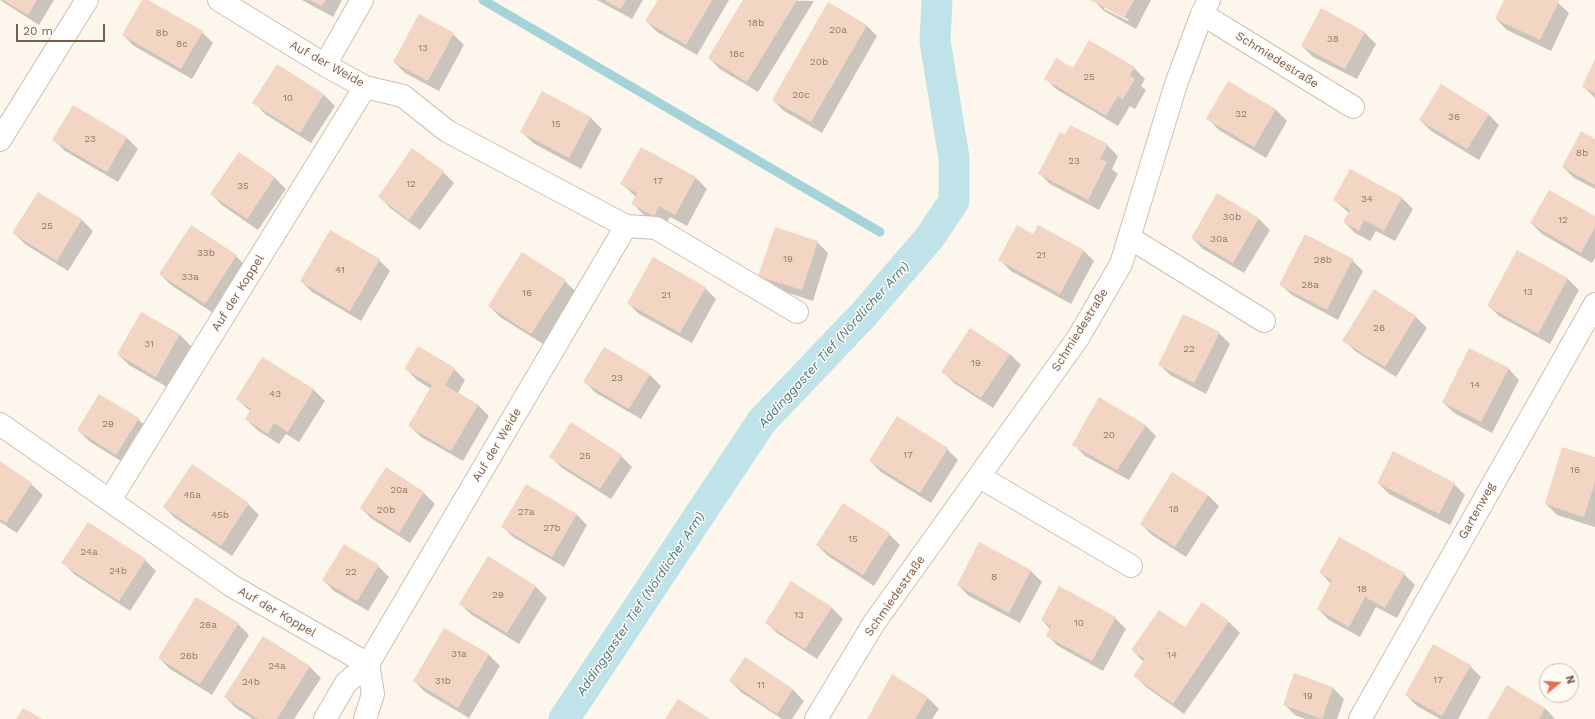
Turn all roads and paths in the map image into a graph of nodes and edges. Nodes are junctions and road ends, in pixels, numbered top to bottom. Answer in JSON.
{"nodes":[{"id":1,"x":87,"y":0,"type":"edge"},
{"id":2,"x":219,"y":0,"type":"edge"},
{"id":3,"x":362,"y":0,"type":"edge"},
{"id":4,"x":1205,"y":7,"type":"edge"},
{"id":5,"x":325,"y":65,"type":"junction"},
{"id":6,"x":365,"y":87,"type":"junction"},
{"id":7,"x":1353,"y":106,"type":"dead end"},
{"id":8,"x":0,"y":140,"type":"edge"},
{"id":9,"x":626,"y":226,"type":"junction"},
{"id":10,"x":1130,"y":238,"type":"junction"},
{"id":11,"x":1595,"y":304,"type":"edge"},
{"id":12,"x":797,"y":312,"type":"dead end"},
{"id":13,"x":1264,"y":321,"type":"dead end"},
{"id":14,"x":0,"y":424,"type":"edge"},
{"id":15,"x":980,"y":477,"type":"junction"},
{"id":16,"x":110,"y":500,"type":"junction"},
{"id":17,"x":1131,"y":566,"type":"dead end"},
{"id":18,"x":368,"y":664,"type":"junction"},
{"id":19,"x":325,"y":719,"type":"edge"},
{"id":20,"x":365,"y":719,"type":"edge"},
{"id":21,"x":816,"y":719,"type":"edge"},
{"id":22,"x":1361,"y":719,"type":"edge"}],
"edges":[{"from":1,"to":8,"type":"street"},
{"from":2,"to":5,"type":"street","name":"Auf der Weide"},
{"from":3,"to":5,"type":"street"},
{"from":4,"to":7,"type":"street","name":"Schmiedestraße"},
{"from":4,"to":10,"type":"street","name":"Schmiedestraße"},
{"from":5,"to":6,"type":"street","name":"Auf der Weide"},
{"from":6,"to":9,"type":"street","name":"Auf der Weide"},
{"from":6,"to":16,"type":"street","name":"Auf der Koppel"},
{"from":9,"to":12,"type":"street","name":"Auf der Weide"},
{"from":9,"to":18,"type":"street","name":"Auf der Weide"},
{"from":10,"to":13,"type":"street"},
{"from":10,"to":15,"type":"street","name":"Schmiedestraße"},
{"from":11,"to":22,"type":"street","name":"Gartenweg"},
{"from":14,"to":16,"type":"street","name":"Auf der Koppel"},
{"from":15,"to":17,"type":"street"},
{"from":15,"to":21,"type":"street","name":"Schmiedestraße"},
{"from":16,"to":18,"type":"street","name":"Auf der Koppel"},
{"from":18,"to":19,"type":"street","name":"Auf der Weide"},
{"from":18,"to":20,"type":"street"}]}
